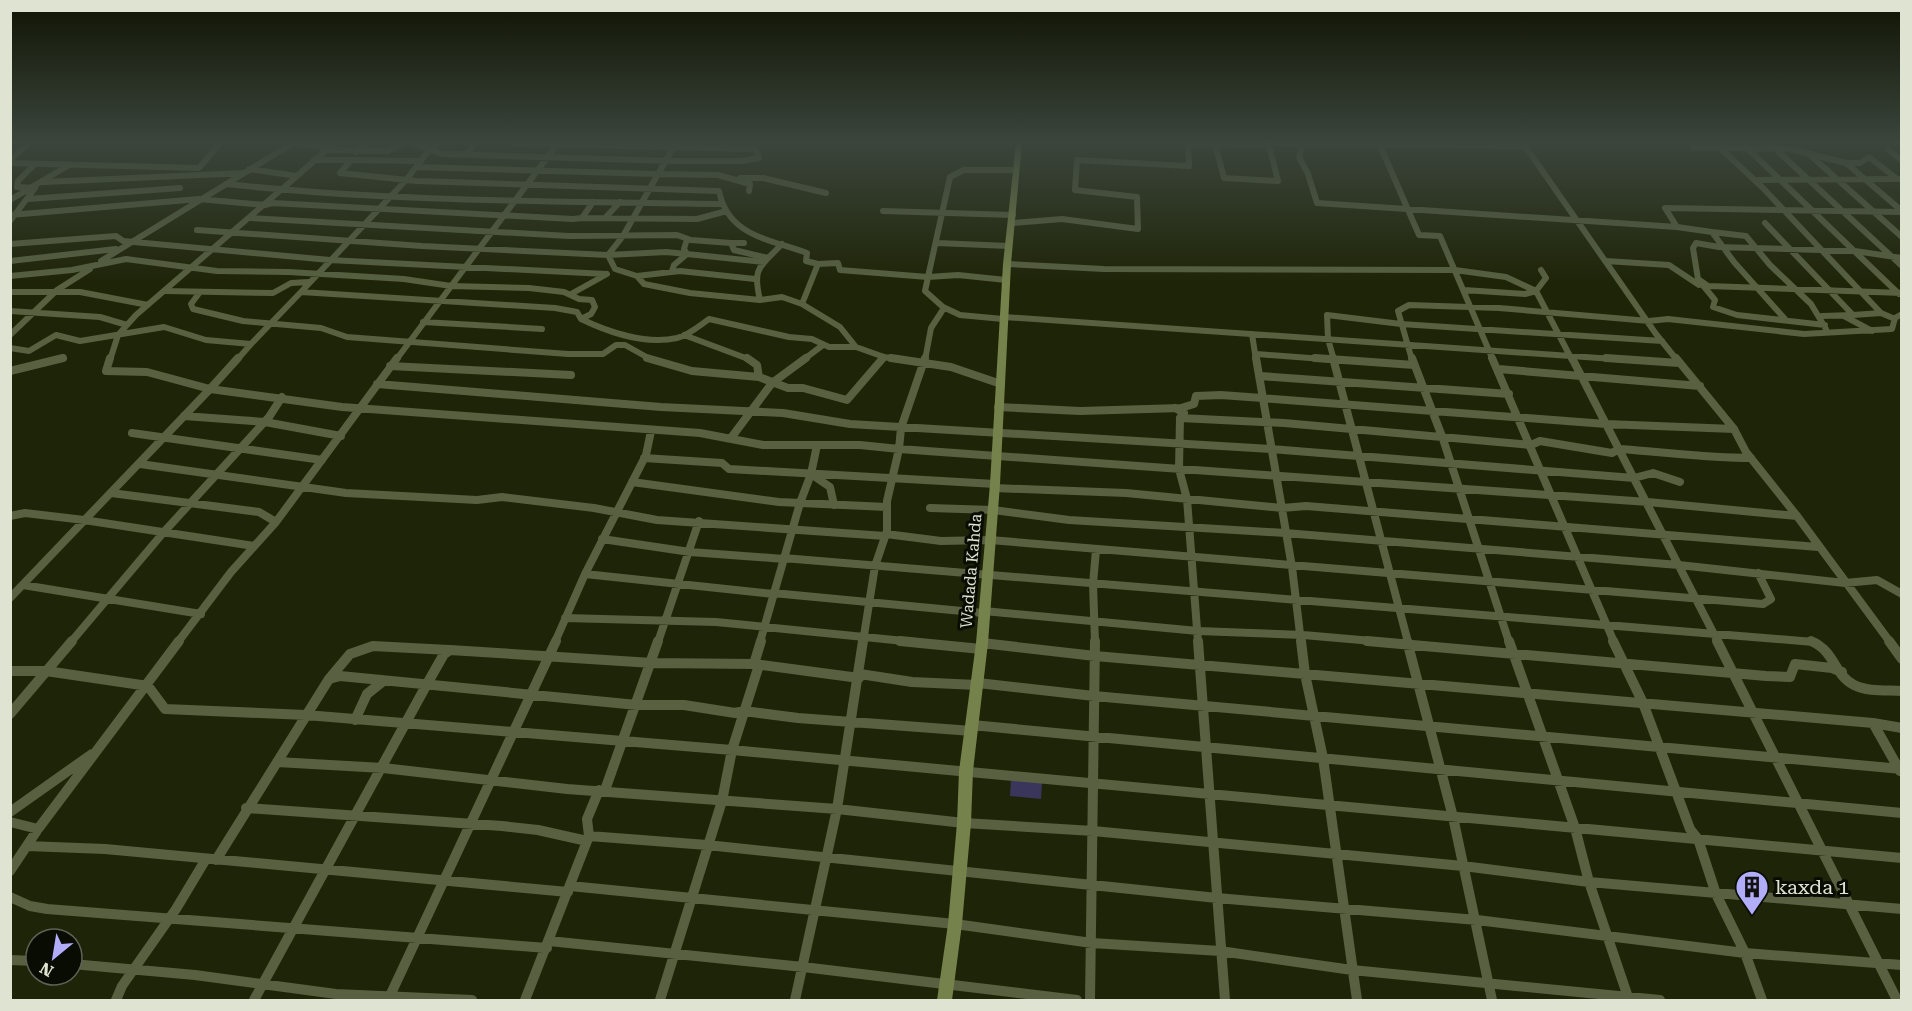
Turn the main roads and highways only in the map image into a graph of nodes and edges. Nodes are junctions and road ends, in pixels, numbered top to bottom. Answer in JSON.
{"nodes":[{"id":1,"x":1015,"y":190,"type":"edge"},
{"id":2,"x":944,"y":1000,"type":"edge"}],
"edges":[{"from":1,"to":2,"type":"main road","name":"Wadada Kahda"}]}
